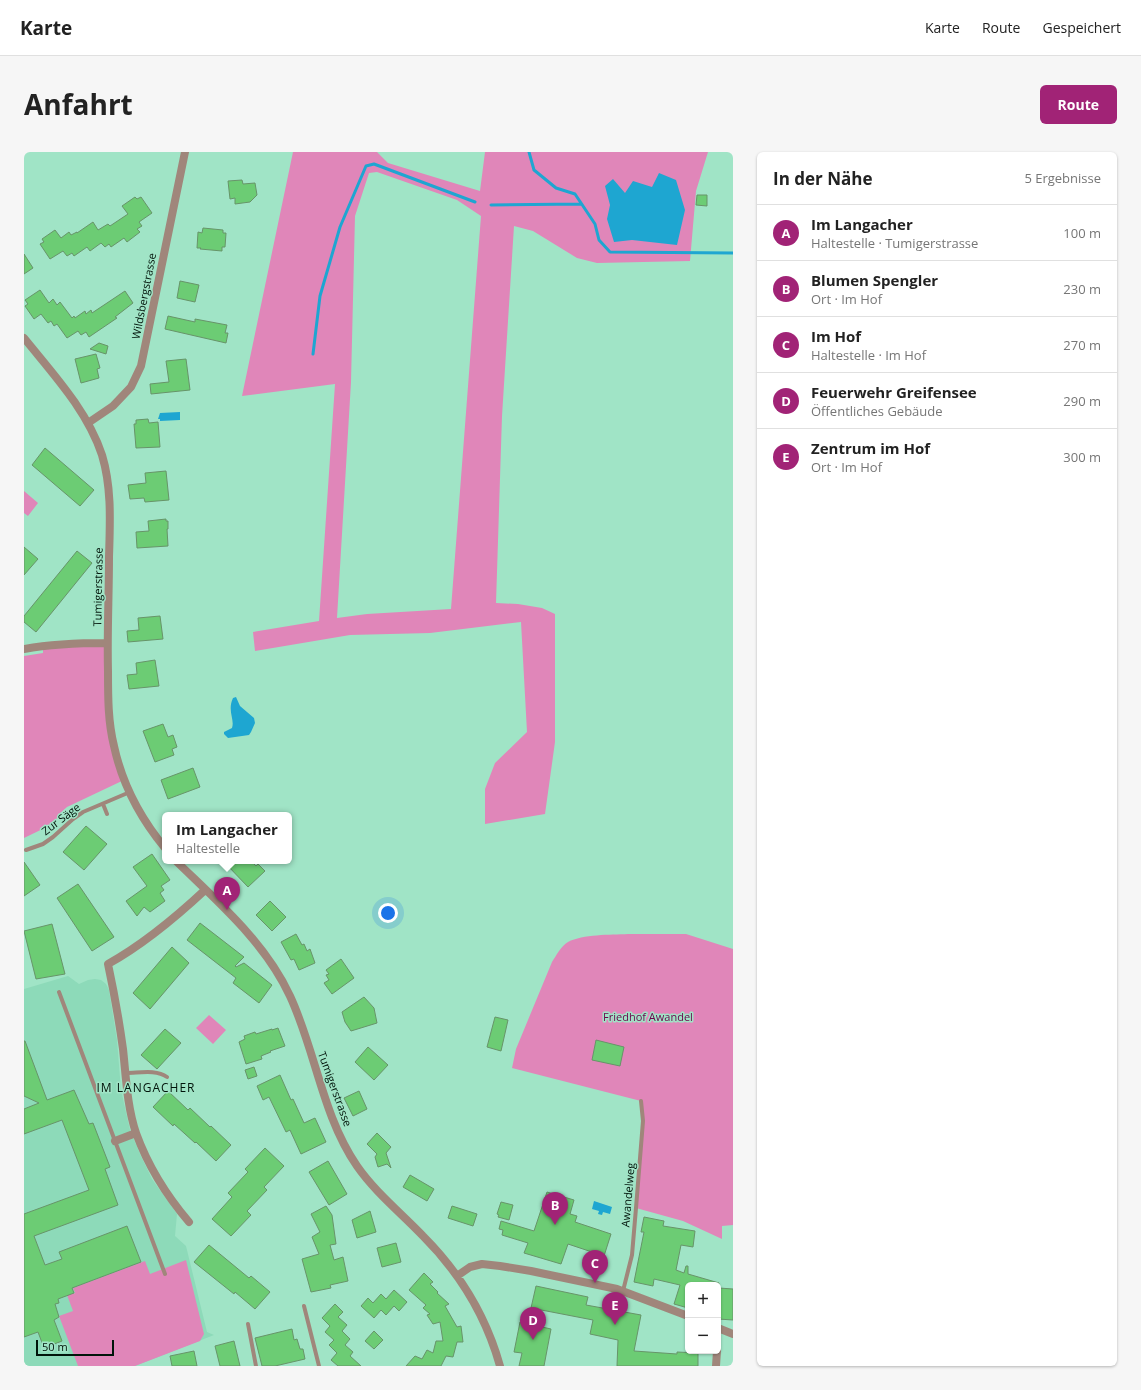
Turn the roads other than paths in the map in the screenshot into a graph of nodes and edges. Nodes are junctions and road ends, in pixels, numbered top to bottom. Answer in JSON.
{"nodes":[{"id":1,"x":185,"y":152,"type":"edge"},
{"id":2,"x":24,"y":338,"type":"edge"},
{"id":3,"x":88,"y":422,"type":"junction"},
{"id":4,"x":108,"y":643,"type":"junction"},
{"id":5,"x":24,"y":649,"type":"edge"},
{"id":6,"x":130,"y":792,"type":"junction"},
{"id":7,"x":103,"y":804,"type":"junction"},
{"id":8,"x":107,"y":814,"type":"dead end"},
{"id":9,"x":162,"y":844,"type":"edge"},
{"id":10,"x":26,"y":850,"type":"dead end"},
{"id":11,"x":179,"y":864,"type":"edge"},
{"id":12,"x":205,"y":890,"type":"junction"},
{"id":13,"x":59,"y":992,"type":"dead end"},
{"id":14,"x":126,"y":1074,"type":"junction"},
{"id":15,"x":167,"y":1077,"type":"dead end"},
{"id":16,"x":641,"y":1101,"type":"dead end"},
{"id":17,"x":136,"y":1133,"type":"junction"},
{"id":18,"x":115,"y":1141,"type":"junction"},
{"id":19,"x":189,"y":1222,"type":"dead end"},
{"id":20,"x":164,"y":1274,"type":"dead end"},
{"id":21,"x":457,"y":1276,"type":"junction"},
{"id":22,"x":623,"y":1290,"type":"junction"},
{"id":23,"x":304,"y":1306,"type":"dead end"},
{"id":24,"x":685,"y":1315,"type":"edge"},
{"id":25,"x":248,"y":1324,"type":"dead end"},
{"id":26,"x":721,"y":1329,"type":"edge"},
{"id":27,"x":733,"y":1334,"type":"edge"},
{"id":28,"x":717,"y":1354,"type":"edge"},
{"id":29,"x":256,"y":1366,"type":"edge"},
{"id":30,"x":319,"y":1366,"type":"edge"},
{"id":31,"x":500,"y":1366,"type":"edge"},
{"id":32,"x":716,"y":1366,"type":"edge"}],
"edges":[{"from":1,"to":3,"type":"street","name":"Wildsbergstrasse"},
{"from":2,"to":3,"type":"street","name":"Tumigerstrasse"},
{"from":3,"to":4,"type":"street","name":"Tumigerstrasse"},
{"from":4,"to":5,"type":"street"},
{"from":4,"to":6,"type":"street","name":"Tumigerstrasse"},
{"from":6,"to":7,"type":"lane","name":"Zur Säge"},
{"from":6,"to":9,"type":"street","name":"Tumigerstrasse"},
{"from":7,"to":8,"type":"lane"},
{"from":7,"to":10,"type":"lane","name":"Zur Säge"},
{"from":11,"to":12,"type":"street","name":"Tumigerstrasse"},
{"from":12,"to":14,"type":"street"},
{"from":12,"to":21,"type":"street","name":"Tumigerstrasse"},
{"from":13,"to":18,"type":"lane"},
{"from":14,"to":15,"type":"lane"},
{"from":14,"to":17,"type":"street"},
{"from":16,"to":22,"type":"lane","name":"Awandelweg"},
{"from":17,"to":18,"type":"street"},
{"from":17,"to":19,"type":"street"},
{"from":18,"to":20,"type":"lane"},
{"from":21,"to":22,"type":"street"},
{"from":21,"to":31,"type":"street","name":"Tumigerstrasse"},
{"from":22,"to":24,"type":"street"},
{"from":23,"to":30,"type":"lane"},
{"from":25,"to":29,"type":"lane"},
{"from":26,"to":27,"type":"street"},
{"from":28,"to":32,"type":"street"}]}
